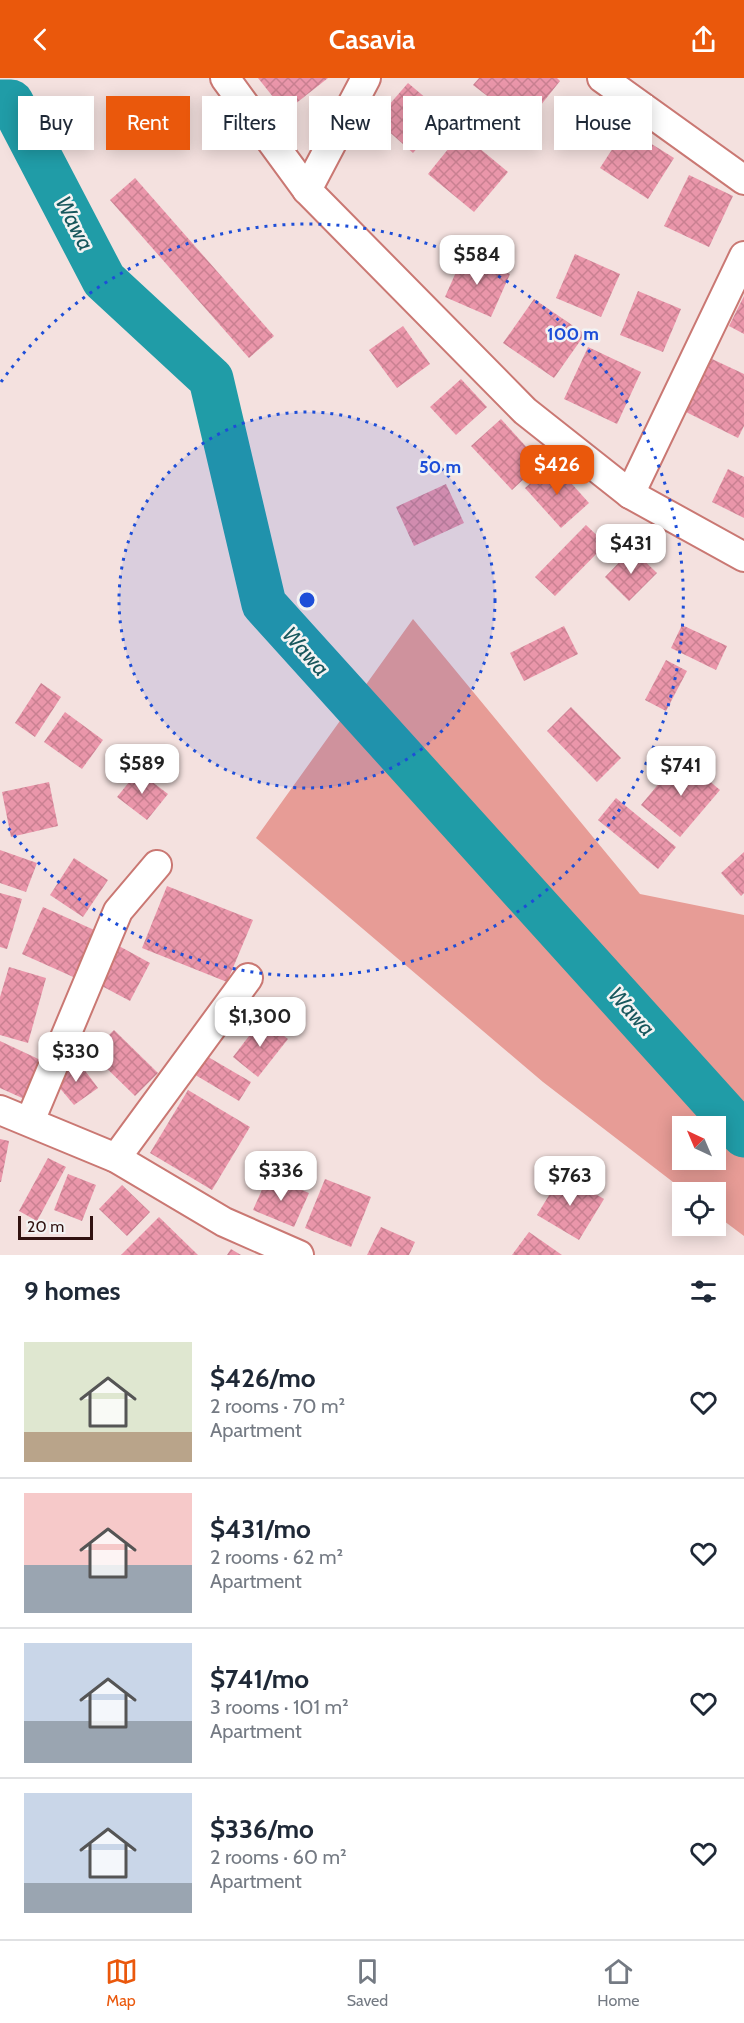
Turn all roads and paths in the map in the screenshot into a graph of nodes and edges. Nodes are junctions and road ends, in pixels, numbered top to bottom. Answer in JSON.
{"nodes":[{"id":1,"x":225,"y":78,"type":"edge"},
{"id":2,"x":366,"y":78,"type":"edge"},
{"id":3,"x":602,"y":78,"type":"edge"},
{"id":4,"x":744,"y":180,"type":"edge"},
{"id":5,"x":307,"y":190,"type":"junction"},
{"id":6,"x":744,"y":255,"type":"edge"},
{"id":7,"x":630,"y":494,"type":"junction"},
{"id":8,"x":744,"y":557,"type":"edge"},
{"id":9,"x":157,"y":865,"type":"dead end"},
{"id":10,"x":248,"y":978,"type":"dead end"},
{"id":11,"x":0,"y":1110,"type":"edge"},
{"id":12,"x":30,"y":1121,"type":"junction"},
{"id":13,"x":116,"y":1158,"type":"junction"},
{"id":14,"x":299,"y":1255,"type":"edge"}],
"edges":[{"from":1,"to":5,"type":"street"},
{"from":2,"to":5,"type":"street"},
{"from":3,"to":4,"type":"street"},
{"from":5,"to":7,"type":"street"},
{"from":6,"to":7,"type":"street"},
{"from":7,"to":8,"type":"street"},
{"from":9,"to":12,"type":"street"},
{"from":10,"to":13,"type":"street"},
{"from":11,"to":12,"type":"street"},
{"from":12,"to":13,"type":"street"},
{"from":13,"to":14,"type":"street"}]}
